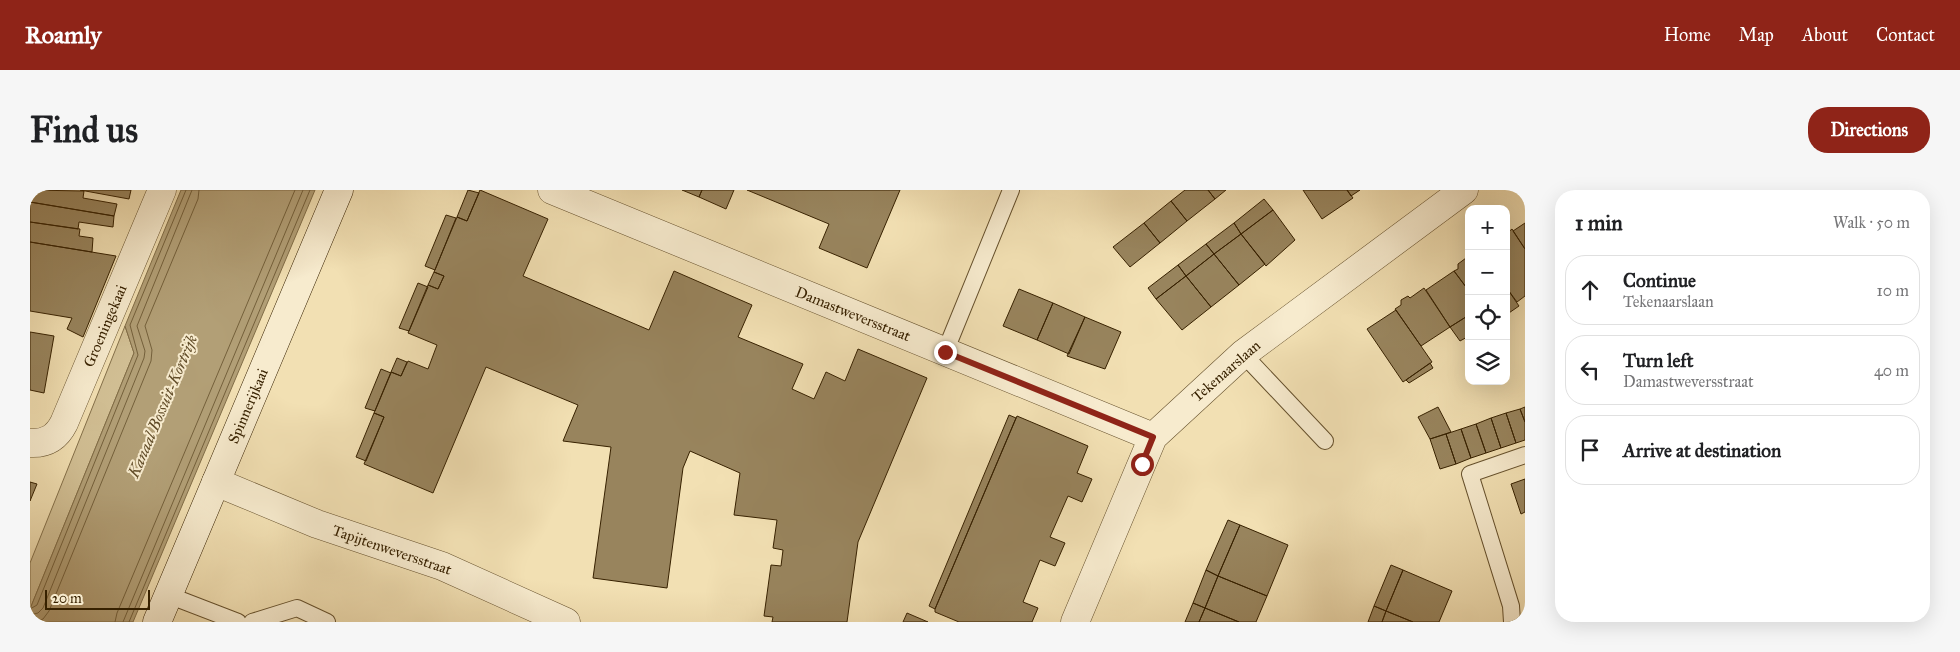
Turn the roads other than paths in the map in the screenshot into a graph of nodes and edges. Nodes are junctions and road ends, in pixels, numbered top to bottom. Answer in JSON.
{"nodes":[{"id":1,"x":162,"y":190,"type":"edge"},
{"id":2,"x":339,"y":190,"type":"edge"},
{"id":3,"x":552,"y":190,"type":"edge"},
{"id":4,"x":1011,"y":190,"type":"edge"},
{"id":5,"x":1464,"y":190,"type":"edge"},
{"id":6,"x":945,"y":352,"type":"junction"},
{"id":7,"x":1243,"y":354,"type":"junction"},
{"id":8,"x":1153,"y":437,"type":"junction"},
{"id":9,"x":1325,"y":441,"type":"dead end"},
{"id":10,"x":39,"y":442,"type":"edge"},
{"id":11,"x":1525,"y":455,"type":"edge"},
{"id":12,"x":216,"y":482,"type":"junction"},
{"id":13,"x":168,"y":595,"type":"junction"},
{"id":14,"x":157,"y":622,"type":"edge"},
{"id":15,"x":238,"y":622,"type":"edge"},
{"id":16,"x":252,"y":622,"type":"edge"},
{"id":17,"x":327,"y":622,"type":"edge"},
{"id":18,"x":566,"y":622,"type":"edge"},
{"id":19,"x":1075,"y":622,"type":"edge"},
{"id":20,"x":1512,"y":622,"type":"edge"}],
"edges":[{"from":1,"to":10,"type":"street","name":"Groeningekaai"},
{"from":2,"to":12,"type":"street","name":"Spinnerijkaai"},
{"from":3,"to":6,"type":"street","name":"Damastweversstraat"},
{"from":4,"to":6,"type":"lane"},
{"from":5,"to":7,"type":"street","name":"Tekenaarslaan"},
{"from":6,"to":8,"type":"street","name":"Damastweversstraat"},
{"from":7,"to":8,"type":"street","name":"Tekenaarslaan"},
{"from":7,"to":9,"type":"lane"},
{"from":8,"to":19,"type":"street","name":"Tekenaarslaan"},
{"from":11,"to":20,"type":"lane"},
{"from":12,"to":13,"type":"street","name":"Spinnerijkaai"},
{"from":12,"to":18,"type":"street","name":"Tapijtenweversstraat"},
{"from":13,"to":14,"type":"street","name":"Spinnerijkaai"},
{"from":13,"to":15,"type":"lane"},
{"from":16,"to":17,"type":"lane"}]}
